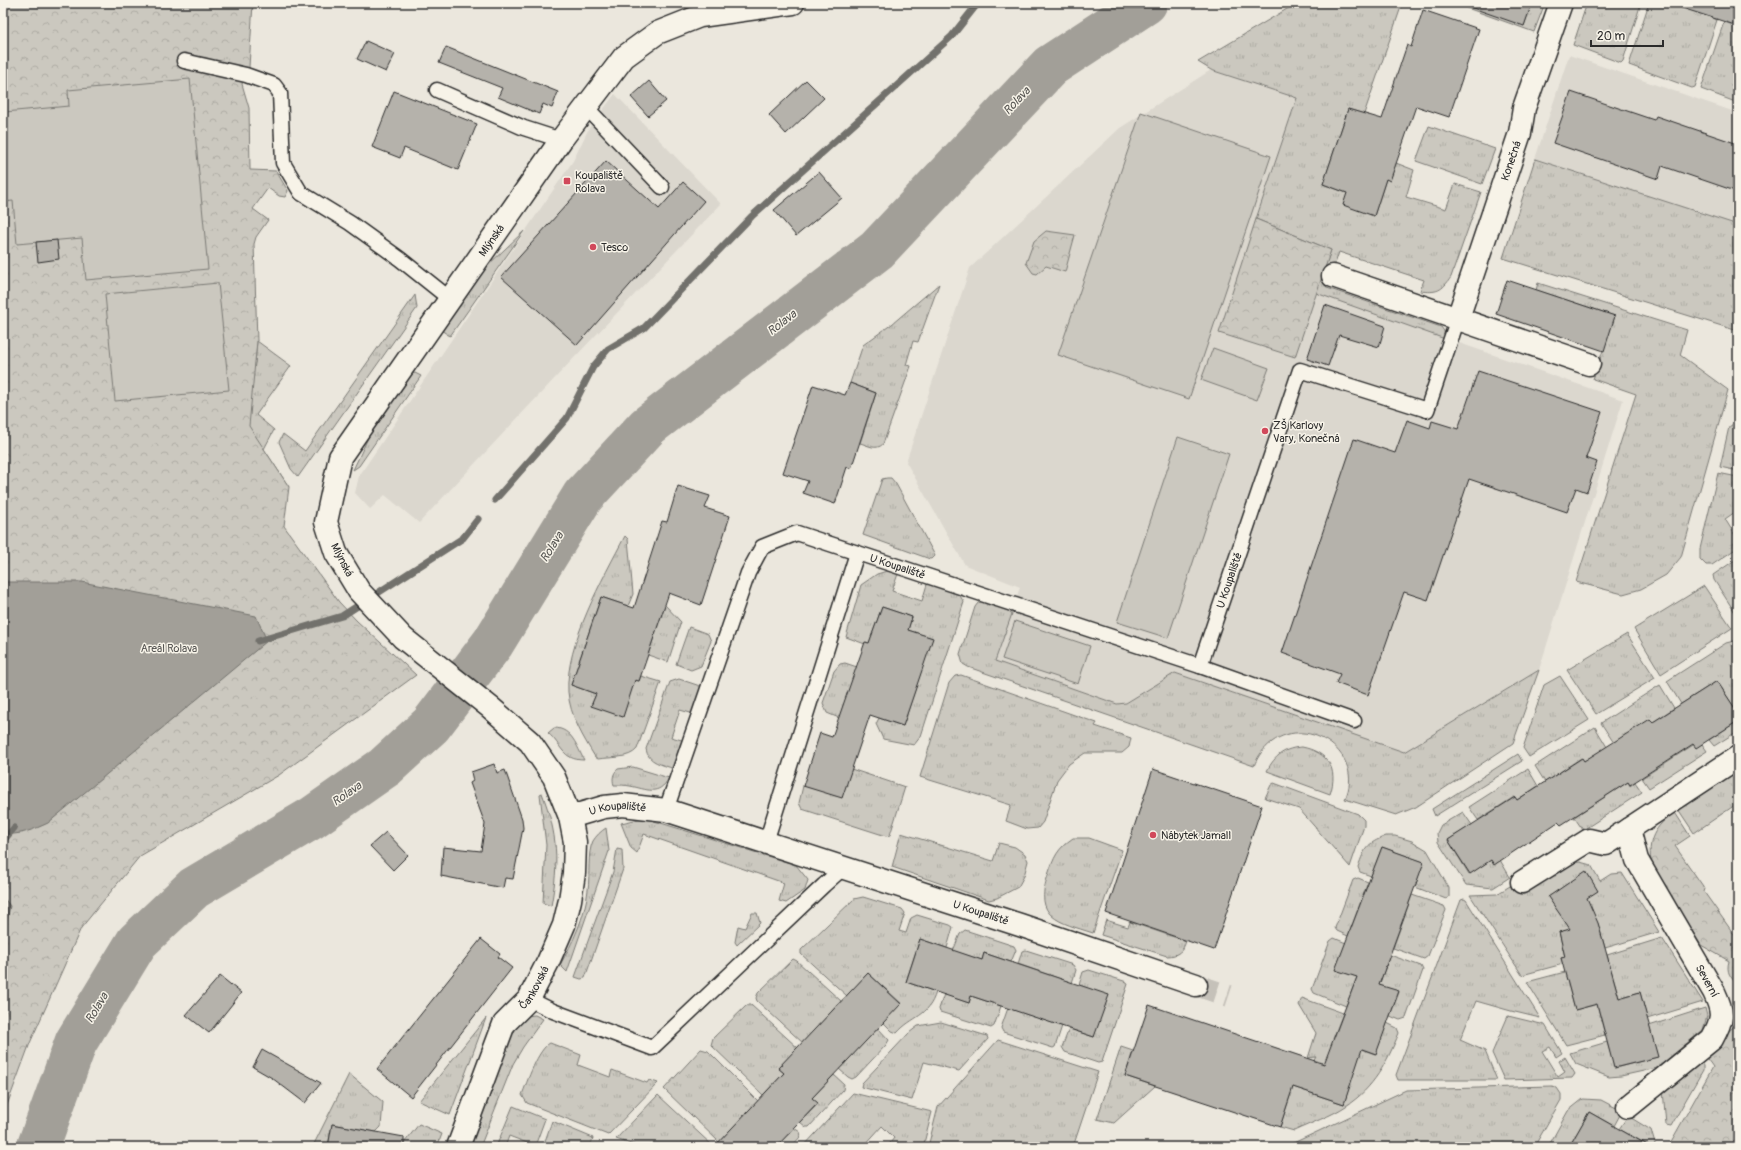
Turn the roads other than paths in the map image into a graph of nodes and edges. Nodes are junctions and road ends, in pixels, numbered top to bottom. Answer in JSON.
{"nodes":[{"id":1,"x":793,"y":3,"type":"edge"},
{"id":2,"x":1561,"y":3,"type":"edge"},
{"id":3,"x":184,"y":61,"type":"dead end"},
{"id":4,"x":437,"y":90,"type":"dead end"},
{"id":5,"x":586,"y":107,"type":"junction"},
{"id":6,"x":561,"y":140,"type":"junction"},
{"id":7,"x":662,"y":187,"type":"dead end"},
{"id":8,"x":1333,"y":276,"type":"dead end"},
{"id":9,"x":450,"y":299,"type":"junction"},
{"id":10,"x":1458,"y":318,"type":"junction"},
{"id":11,"x":1589,"y":364,"type":"dead end"},
{"id":12,"x":857,"y":553,"type":"junction"},
{"id":13,"x":1200,"y":666,"type":"junction"},
{"id":14,"x":491,"y":708,"type":"joint"},
{"id":15,"x":1354,"y":721,"type":"dead end"},
{"id":16,"x":1738,"y":757,"type":"edge"},
{"id":17,"x":666,"y":810,"type":"junction"},
{"id":18,"x":570,"y":817,"type":"junction"},
{"id":19,"x":1629,"y":829,"type":"junction"},
{"id":20,"x":766,"y":842,"type":"junction"},
{"id":21,"x":843,"y":868,"type":"junction"},
{"id":22,"x":1522,"y":882,"type":"dead end"},
{"id":23,"x":1196,"y":985,"type":"tunnel mouth"},
{"id":24,"x":528,"y":999,"type":"junction"},
{"id":25,"x":1628,"y":1107,"type":"dead end"},
{"id":26,"x":458,"y":1147,"type":"edge"}],
"edges":[{"from":1,"to":5,"type":"street","name":"Mlýnská"},
{"from":2,"to":10,"type":"street","name":"Konečná"},
{"from":3,"to":9,"type":"lane"},
{"from":4,"to":6,"type":"lane"},
{"from":5,"to":6,"type":"street","name":"Mlýnská"},
{"from":5,"to":7,"type":"lane"},
{"from":6,"to":9,"type":"street","name":"Mlýnská"},
{"from":8,"to":10,"type":"street"},
{"from":9,"to":14,"type":"street","name":"Mlýnská"},
{"from":10,"to":11,"type":"street"},
{"from":10,"to":13,"type":"lane","name":"U Koupaliště"},
{"from":12,"to":13,"type":"lane","name":"U Koupaliště"},
{"from":12,"to":17,"type":"lane","name":"U Koupaliště"},
{"from":12,"to":20,"type":"lane","name":"U Koupaliště"},
{"from":13,"to":15,"type":"lane"},
{"from":14,"to":18,"type":"street","name":"Čankovská"},
{"from":16,"to":19,"type":"street"},
{"from":17,"to":18,"type":"street","name":"U Koupaliště"},
{"from":17,"to":20,"type":"street","name":"U Koupaliště"},
{"from":18,"to":24,"type":"street","name":"Čankovská"},
{"from":19,"to":22,"type":"street"},
{"from":19,"to":25,"type":"street","name":"Severní"},
{"from":20,"to":21,"type":"street","name":"U Koupaliště"},
{"from":21,"to":23,"type":"street","name":"U Koupaliště"},
{"from":21,"to":24,"type":"lane"},
{"from":24,"to":26,"type":"street","name":"Čankovská"}]}
